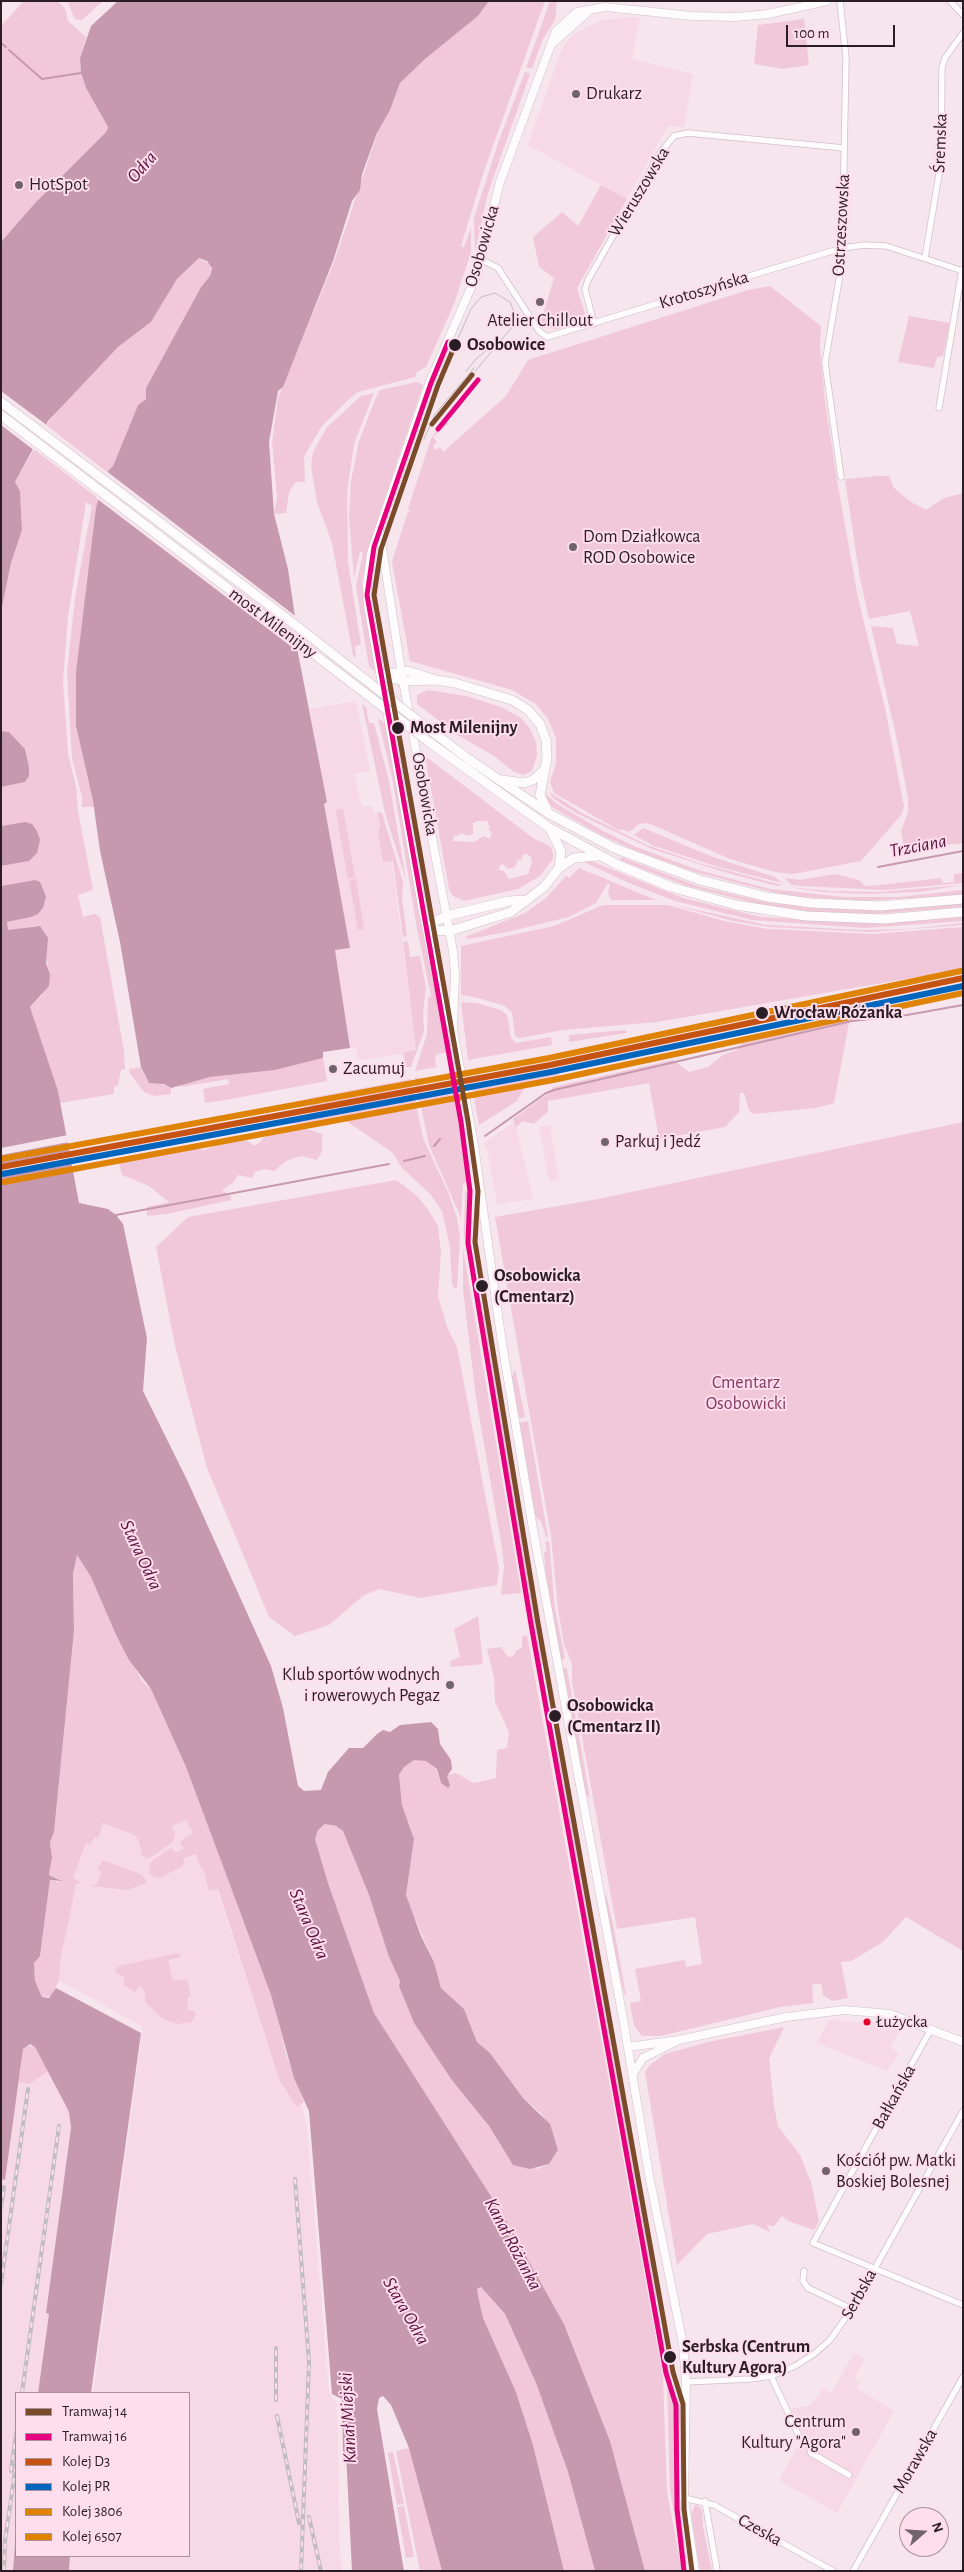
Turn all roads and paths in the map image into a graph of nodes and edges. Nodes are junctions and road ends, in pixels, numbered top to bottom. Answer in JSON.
{"nodes":[{"id":1,"x":827,"y":1,"type":"edge"},
{"id":2,"x":840,"y":1,"type":"edge"},
{"id":3,"x":950,"y":1,"type":"edge"},
{"id":4,"x":963,"y":15,"type":"edge"},
{"id":5,"x":963,"y":33,"type":"edge"},
{"id":6,"x":844,"y":148,"type":"junction"},
{"id":7,"x":842,"y":248,"type":"junction"},
{"id":8,"x":925,"y":258,"type":"junction"},
{"id":9,"x":482,"y":260,"type":"junction"},
{"id":10,"x":962,"y":271,"type":"edge"},
{"id":11,"x":594,"y":324,"type":"junction"},
{"id":12,"x":1,"y":402,"type":"edge"},
{"id":13,"x":939,"y":408,"type":"dead end"},
{"id":14,"x":1,"y":415,"type":"edge"},
{"id":15,"x":841,"y":477,"type":"dead end"},
{"id":16,"x":380,"y":530,"type":"junction"},
{"id":17,"x":401,"y":670,"type":"junction"},
{"id":18,"x":381,"y":675,"type":"junction"},
{"id":19,"x":436,"y":680,"type":"junction"},
{"id":20,"x":403,"y":681,"type":"junction"},
{"id":21,"x":544,"y":771,"type":"junction"},
{"id":22,"x":497,"y":778,"type":"junction"},
{"id":23,"x":548,"y":813,"type":"junction"},
{"id":24,"x":548,"y":827,"type":"junction"},
{"id":25,"x":600,"y":856,"type":"junction"},
{"id":26,"x":559,"y":868,"type":"junction"},
{"id":27,"x":963,"y":899,"type":"edge"},
{"id":28,"x":527,"y":900,"type":"junction"},
{"id":29,"x":963,"y":912,"type":"edge"},
{"id":30,"x":446,"y":916,"type":"junction"},
{"id":31,"x":427,"y":930,"type":"junction"},
{"id":32,"x":450,"y":932,"type":"junction"},
{"id":33,"x":453,"y":1030,"type":"junction"},
{"id":34,"x":931,"y":2030,"type":"junction"},
{"id":35,"x":679,"y":2040,"type":"junction"},
{"id":36,"x":963,"y":2042,"type":"edge"},
{"id":37,"x":628,"y":2047,"type":"junction"},
{"id":38,"x":643,"y":2058,"type":"junction"},
{"id":39,"x":633,"y":2074,"type":"junction"},
{"id":40,"x":963,"y":2112,"type":"edge"},
{"id":41,"x":874,"y":2269,"type":"junction"},
{"id":42,"x":804,"y":2271,"type":"dead end"},
{"id":43,"x":963,"y":2304,"type":"edge"},
{"id":44,"x":852,"y":2309,"type":"junction"},
{"id":45,"x":771,"y":2376,"type":"junction"},
{"id":46,"x":963,"y":2377,"type":"edge"},
{"id":47,"x":686,"y":2382,"type":"junction"},
{"id":48,"x":849,"y":2475,"type":"dead end"},
{"id":49,"x":684,"y":2498,"type":"junction"},
{"id":50,"x":705,"y":2501,"type":"junction"},
{"id":51,"x":695,"y":2571,"type":"edge"},
{"id":52,"x":717,"y":2571,"type":"edge"},
{"id":53,"x":833,"y":2571,"type":"edge"},
{"id":54,"x":853,"y":2571,"type":"edge"}],
"edges":[{"from":1,"to":9,"type":"street","name":"Osobowicka"},
{"from":2,"to":6,"type":"street","name":"Ostrzeszowska"},
{"from":3,"to":4,"type":"street"},
{"from":5,"to":8,"type":"street","name":"Śremska"},
{"from":6,"to":7,"type":"street","name":"Ostrzeszowska"},
{"from":6,"to":11,"type":"street","name":"Wieruszowska"},
{"from":7,"to":8,"type":"street","name":"Krotoszyńska"},
{"from":7,"to":11,"type":"street","name":"Krotoszyńska"},
{"from":7,"to":15,"type":"street","name":"Ostrzeszowska"},
{"from":8,"to":10,"type":"street","name":"Krotoszyńska"},
{"from":9,"to":11,"type":"street","name":"Krotoszyńska"},
{"from":9,"to":16,"type":"street","name":"Osobowicka"},
{"from":10,"to":13,"type":"street","name":"Krotoszyńska"},
{"from":12,"to":22,"type":"main road","name":"most Milenijny","bridge":true},
{"from":14,"to":24,"type":"main road","name":"most Milenijny","bridge":true},
{"from":16,"to":17,"type":"street","name":"Osobowicka"},
{"from":16,"to":18,"type":"street","name":"Osobowicka"},
{"from":17,"to":18,"type":"main road"},
{"from":17,"to":19,"type":"main road"},
{"from":17,"to":20,"type":"street","name":"Osobowicka"},
{"from":18,"to":20,"type":"main road"},
{"from":18,"to":31,"type":"street","name":"Osobowicka"},
{"from":19,"to":20,"type":"main road"},
{"from":19,"to":21,"type":"main road"},
{"from":20,"to":30,"type":"street","name":"Osobowicka"},
{"from":21,"to":22,"type":"main road"},
{"from":21,"to":23,"type":"main road"},
{"from":22,"to":23,"type":"main road","name":"most Milenijny"},
{"from":23,"to":27,"type":"main road","name":"most Milenijny"},
{"from":24,"to":25,"type":"main road","name":"most Milenijny"},
{"from":24,"to":26,"type":"main road"},
{"from":25,"to":26,"type":"main road"},
{"from":25,"to":29,"type":"main road","name":"most Milenijny"},
{"from":26,"to":28,"type":"main road"},
{"from":28,"to":30,"type":"main road"},
{"from":28,"to":32,"type":"main road"},
{"from":30,"to":31,"type":"main road"},
{"from":30,"to":32,"type":"street","name":"Osobowicka"},
{"from":31,"to":32,"type":"main road"},
{"from":31,"to":33,"type":"street","name":"Osobowicka"},
{"from":32,"to":33,"type":"street","name":"Osobowicka"},
{"from":33,"to":37,"type":"street","name":"Osobowicka"},
{"from":34,"to":35,"type":"street"},
{"from":34,"to":36,"type":"street"},
{"from":34,"to":41,"type":"street","name":"Bałkańska"},
{"from":35,"to":37,"type":"street"},
{"from":35,"to":38,"type":"street"},
{"from":37,"to":38,"type":"street"},
{"from":37,"to":39,"type":"street","name":"Osobowicka"},
{"from":38,"to":39,"type":"street"},
{"from":39,"to":47,"type":"street","name":"Osobowicka"},
{"from":40,"to":41,"type":"street","name":"Serbska"},
{"from":41,"to":43,"type":"street"},
{"from":41,"to":44,"type":"street","name":"Serbska"},
{"from":42,"to":44,"type":"street"},
{"from":44,"to":45,"type":"street","name":"Serbska"},
{"from":45,"to":47,"type":"street","name":"Serbska"},
{"from":45,"to":48,"type":"street"},
{"from":46,"to":54,"type":"street","name":"Morawska"},
{"from":47,"to":49,"type":"street","name":"Osobowicka"},
{"from":49,"to":50,"type":"street","name":"Czeska"},
{"from":49,"to":51,"type":"street","name":"Osobowicka"},
{"from":50,"to":52,"type":"street"},
{"from":50,"to":53,"type":"street","name":"Czeska"}]}
